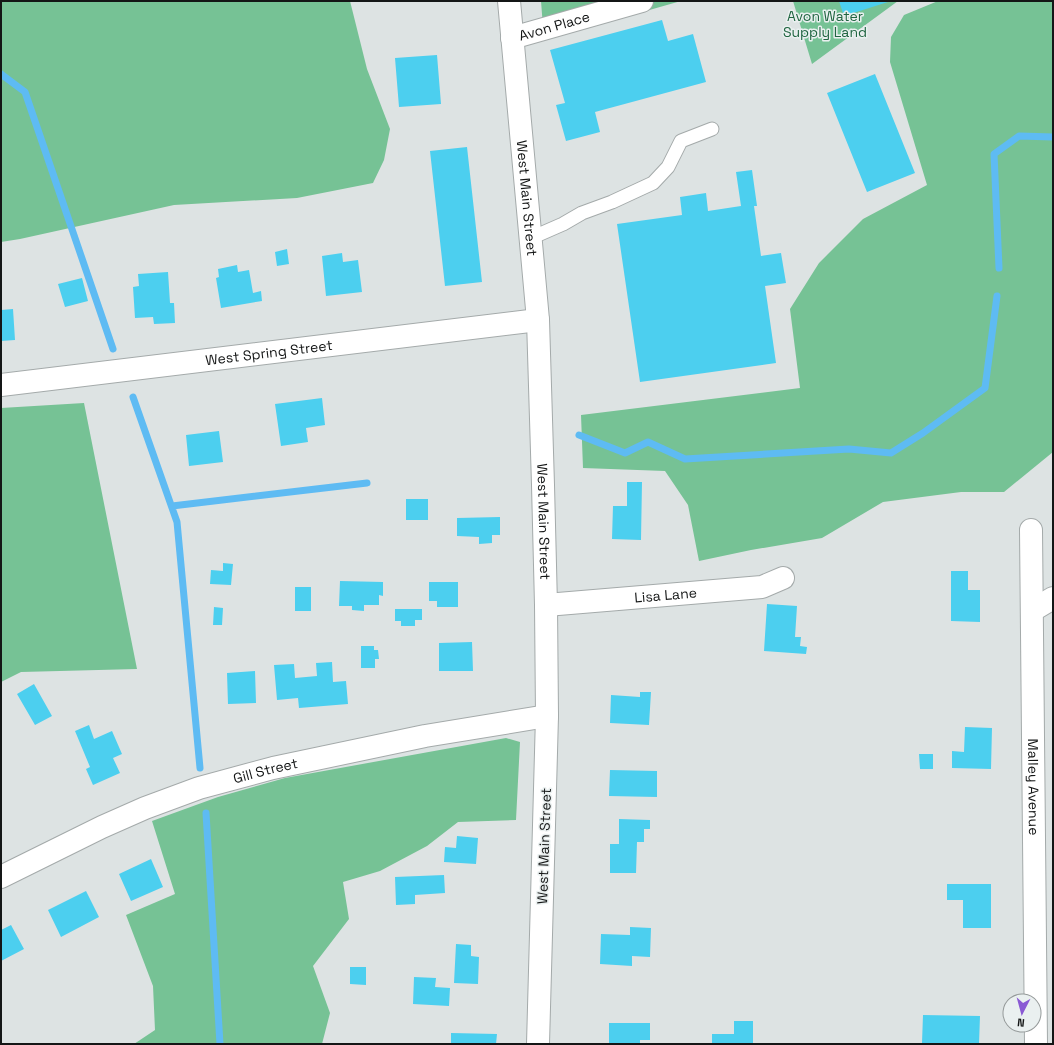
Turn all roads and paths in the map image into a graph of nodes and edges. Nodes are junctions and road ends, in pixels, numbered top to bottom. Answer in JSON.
{"nodes":[{"id":1,"x":509,"y":1,"type":"edge"},
{"id":2,"x":642,"y":1,"type":"edge"},
{"id":3,"x":512,"y":38,"type":"junction"},
{"id":4,"x":712,"y":129,"type":"dead end"},
{"id":5,"x":531,"y":238,"type":"junction"},
{"id":6,"x":538,"y":320,"type":"junction"},
{"id":7,"x":1,"y":385,"type":"edge"},
{"id":8,"x":1031,"y":530,"type":"dead end"},
{"id":9,"x":783,"y":578,"type":"dead end"},
{"id":10,"x":1053,"y":598,"type":"edge"},
{"id":11,"x":546,"y":605,"type":"junction"},
{"id":12,"x":1032,"y":610,"type":"junction"},
{"id":13,"x":547,"y":716,"type":"junction"},
{"id":14,"x":1,"y":877,"type":"edge"},
{"id":15,"x":538,"y":1044,"type":"edge"},
{"id":16,"x":1036,"y":1044,"type":"edge"}],
"edges":[{"from":1,"to":3,"type":"street","name":"West Main Street"},
{"from":2,"to":3,"type":"street","name":"Avon Place"},
{"from":3,"to":5,"type":"street","name":"West Main Street"},
{"from":4,"to":5,"type":"lane"},
{"from":5,"to":6,"type":"street","name":"West Main Street"},
{"from":6,"to":7,"type":"street","name":"West Spring Street"},
{"from":6,"to":11,"type":"street","name":"West Main Street"},
{"from":8,"to":12,"type":"street","name":"Malley Avenue"},
{"from":9,"to":11,"type":"street","name":"Lisa Lane"},
{"from":10,"to":12,"type":"street"},
{"from":11,"to":13,"type":"street","name":"West Main Street"},
{"from":12,"to":16,"type":"street","name":"Malley Avenue"},
{"from":13,"to":14,"type":"street","name":"Gill Street"},
{"from":13,"to":15,"type":"street","name":"West Main Street"}]}
